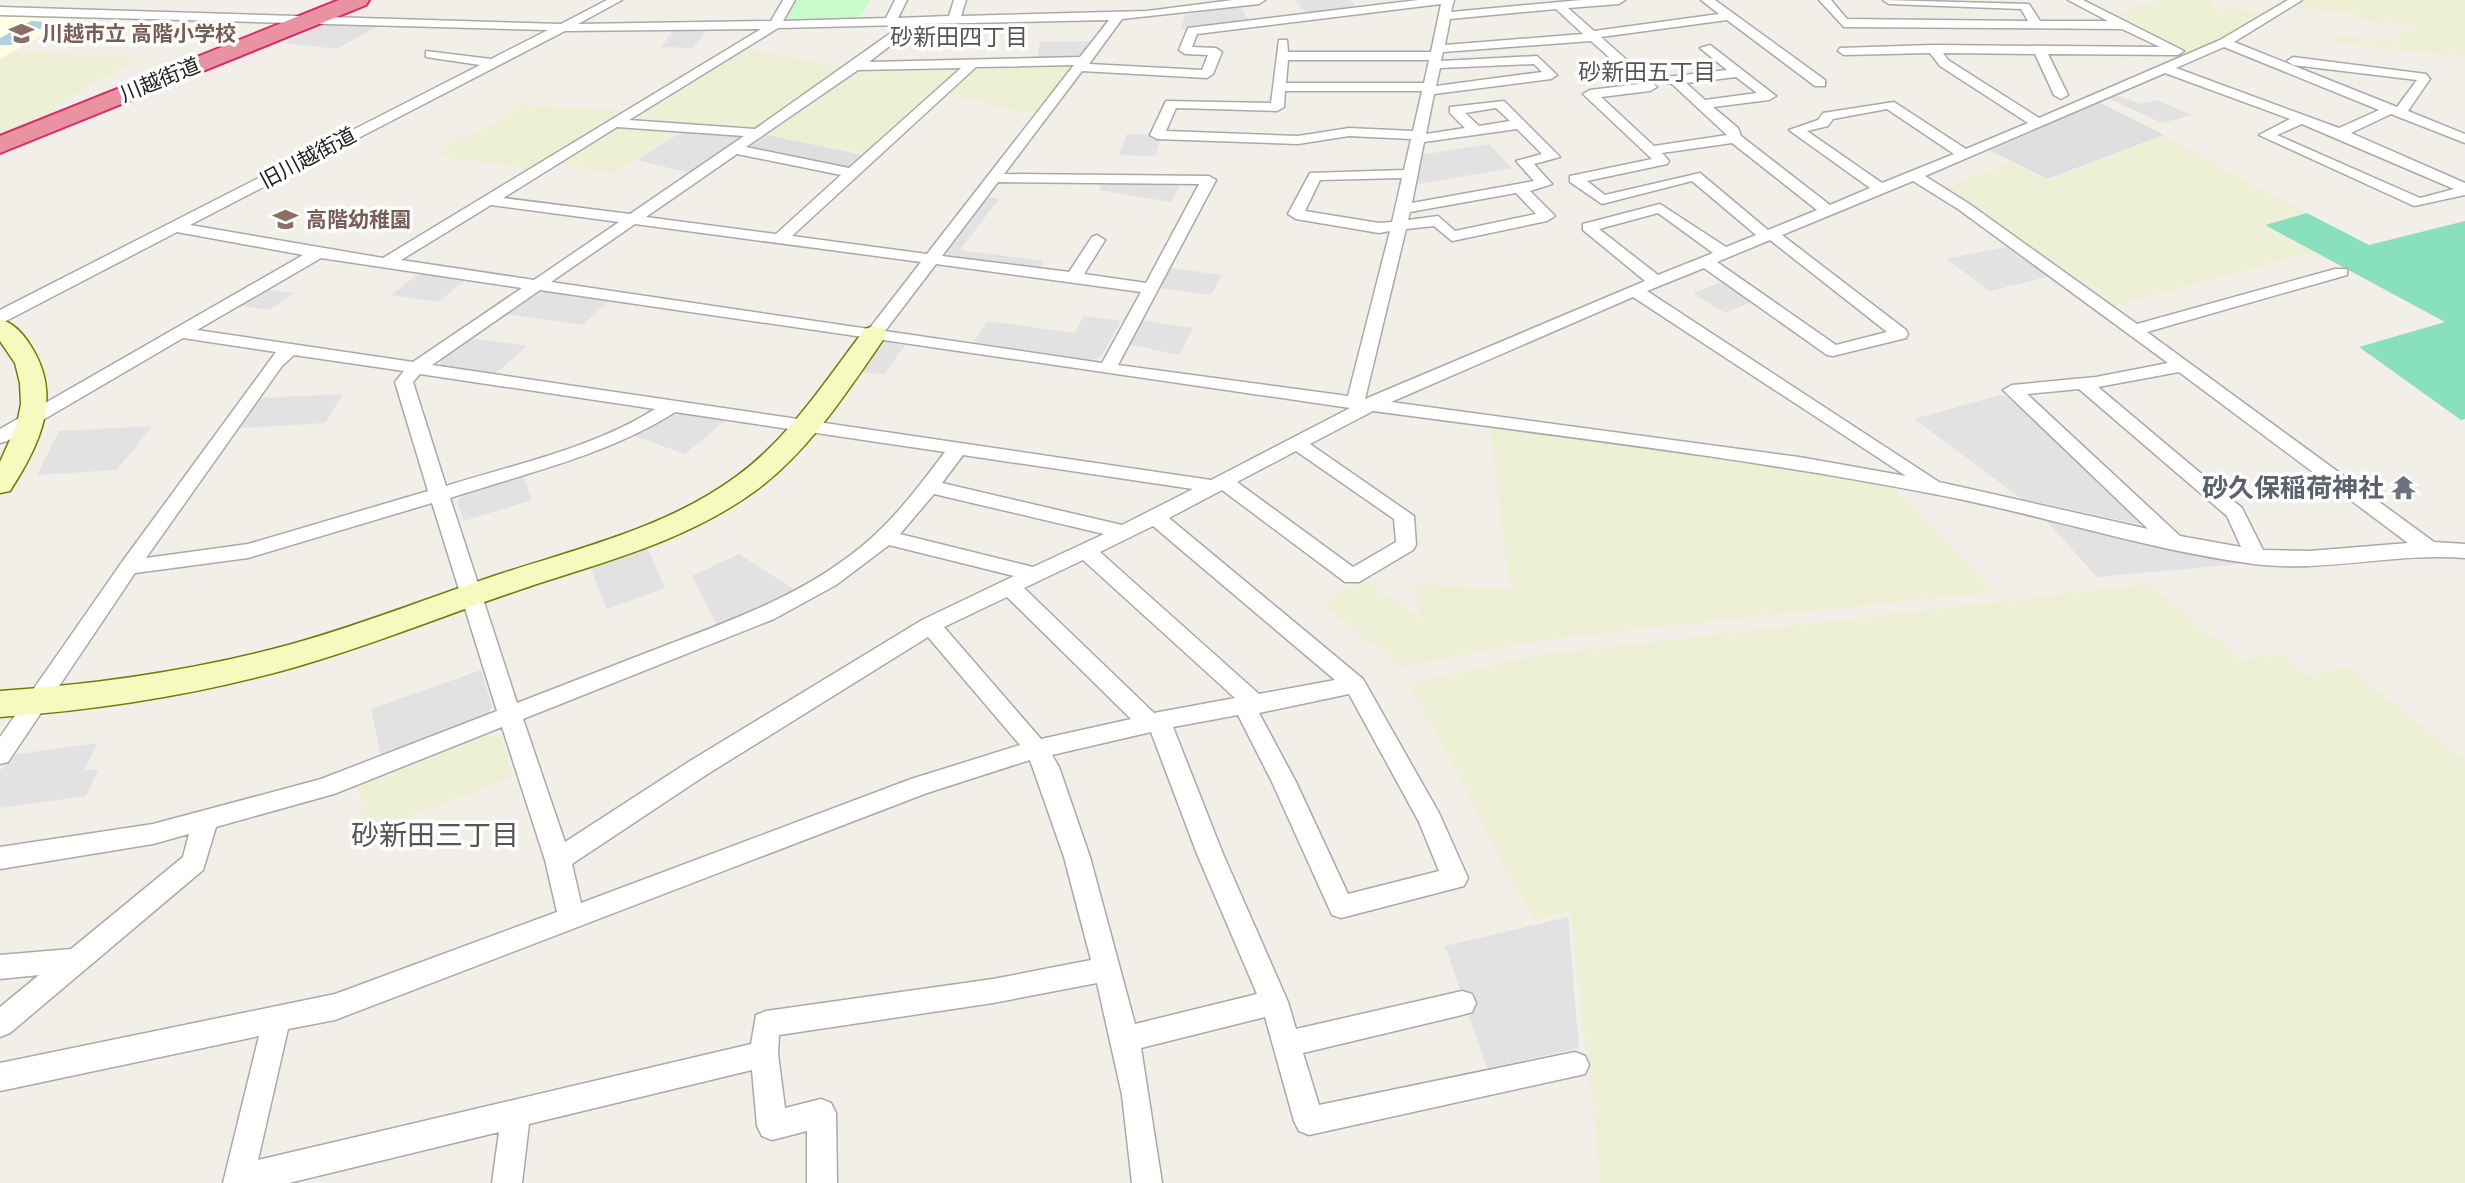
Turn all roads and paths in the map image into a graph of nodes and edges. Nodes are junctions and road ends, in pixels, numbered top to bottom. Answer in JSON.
{"nodes":[{"id":1,"x":102,"y":0,"type":"edge"},
{"id":2,"x":358,"y":0,"type":"edge"},
{"id":3,"x":616,"y":0,"type":"edge"},
{"id":4,"x":789,"y":0,"type":"edge"},
{"id":5,"x":901,"y":0,"type":"edge"},
{"id":6,"x":960,"y":0,"type":"edge"},
{"id":7,"x":1154,"y":0,"type":"edge"},
{"id":8,"x":1259,"y":0,"type":"edge"},
{"id":9,"x":1448,"y":0,"type":"edge"},
{"id":10,"x":1619,"y":0,"type":"edge"},
{"id":11,"x":1707,"y":0,"type":"edge"},
{"id":12,"x":1825,"y":0,"type":"edge"},
{"id":13,"x":1889,"y":0,"type":"edge"},
{"id":14,"x":2074,"y":0,"type":"edge"},
{"id":15,"x":2290,"y":1,"type":"edge"},
{"id":16,"x":1239,"y":2,"type":"edge"},
{"id":17,"x":1560,"y":7,"type":"junction"},
{"id":18,"x":0,"y":11,"type":"edge"},
{"id":19,"x":75,"y":13,"type":"junction"},
{"id":20,"x":1147,"y":15,"type":"junction"},
{"id":21,"x":1118,"y":16,"type":"junction"},
{"id":22,"x":1445,"y":16,"type":"junction"},
{"id":23,"x":1731,"y":16,"type":"junction"},
{"id":24,"x":314,"y":18,"type":"junction"},
{"id":25,"x":954,"y":21,"type":"junction"},
{"id":26,"x":914,"y":22,"type":"junction"},
{"id":27,"x":1255,"y":22,"type":"junction"},
{"id":28,"x":889,"y":23,"type":"junction"},
{"id":29,"x":775,"y":25,"type":"junction"},
{"id":30,"x":2036,"y":25,"type":"junction"},
{"id":31,"x":560,"y":26,"type":"junction"},
{"id":32,"x":2125,"y":26,"type":"junction"},
{"id":33,"x":1591,"y":36,"type":"junction"},
{"id":34,"x":2224,"y":43,"type":"junction"},
{"id":35,"x":1706,"y":48,"type":"dead end"},
{"id":36,"x":1933,"y":49,"type":"junction"},
{"id":37,"x":2040,"y":50,"type":"junction"},
{"id":38,"x":1844,"y":51,"type":"dead end"},
{"id":39,"x":430,"y":54,"type":"dead end"},
{"id":40,"x":2183,"y":54,"type":"junction"},
{"id":41,"x":1435,"y":57,"type":"junction"},
{"id":42,"x":2261,"y":57,"type":"junction"},
{"id":43,"x":490,"y":63,"type":"junction"},
{"id":44,"x":1083,"y":64,"type":"junction"},
{"id":45,"x":971,"y":65,"type":"junction"},
{"id":46,"x":855,"y":66,"type":"junction"},
{"id":47,"x":2163,"y":68,"type":"junction"},
{"id":48,"x":1740,"y":73,"type":"junction"},
{"id":49,"x":1675,"y":80,"type":"junction"},
{"id":50,"x":1820,"y":83,"type":"dead end"},
{"id":51,"x":1647,"y":84,"type":"junction"},
{"id":52,"x":1278,"y":87,"type":"junction"},
{"id":53,"x":1429,"y":89,"type":"junction"},
{"id":54,"x":2061,"y":95,"type":"dead end"},
{"id":55,"x":1702,"y":104,"type":"junction"},
{"id":56,"x":2396,"y":111,"type":"junction"},
{"id":57,"x":2299,"y":120,"type":"junction"},
{"id":58,"x":617,"y":123,"type":"junction"},
{"id":59,"x":2037,"y":123,"type":"junction"},
{"id":60,"x":1520,"y":124,"type":"junction"},
{"id":61,"x":1475,"y":130,"type":"junction"},
{"id":62,"x":758,"y":132,"type":"junction"},
{"id":63,"x":2340,"y":133,"type":"junction"},
{"id":64,"x":1418,"y":137,"type":"junction"},
{"id":65,"x":1735,"y":138,"type":"junction"},
{"id":66,"x":2465,"y":139,"type":"edge"},
{"id":67,"x":0,"y":145,"type":"edge"},
{"id":68,"x":734,"y":149,"type":"junction"},
{"id":69,"x":1653,"y":150,"type":"junction"},
{"id":70,"x":1965,"y":155,"type":"junction"},
{"id":71,"x":851,"y":173,"type":"junction"},
{"id":72,"x":1410,"y":174,"type":"junction"},
{"id":73,"x":1914,"y":176,"type":"junction"},
{"id":74,"x":996,"y":178,"type":"junction"},
{"id":75,"x":1519,"y":188,"type":"junction"},
{"id":76,"x":1881,"y":189,"type":"junction"},
{"id":77,"x":2465,"y":189,"type":"edge"},
{"id":78,"x":488,"y":200,"type":"junction"},
{"id":79,"x":1403,"y":209,"type":"junction"},
{"id":80,"x":1828,"y":211,"type":"junction"},
{"id":81,"x":631,"y":219,"type":"junction"},
{"id":82,"x":1397,"y":226,"type":"junction"},
{"id":83,"x":174,"y":227,"type":"junction"},
{"id":84,"x":1768,"y":235,"type":"junction"},
{"id":85,"x":780,"y":238,"type":"junction"},
{"id":86,"x":1097,"y":240,"type":"dead end"},
{"id":87,"x":317,"y":253,"type":"junction"},
{"id":88,"x":1724,"y":253,"type":"junction"},
{"id":89,"x":932,"y":259,"type":"junction"},
{"id":90,"x":1705,"y":261,"type":"junction"},
{"id":91,"x":387,"y":262,"type":"junction"},
{"id":92,"x":2341,"y":272,"type":"dead end"},
{"id":93,"x":1074,"y":278,"type":"junction"},
{"id":94,"x":1655,"y":281,"type":"junction"},
{"id":95,"x":539,"y":283,"type":"junction"},
{"id":96,"x":1150,"y":288,"type":"junction"},
{"id":97,"x":1634,"y":290,"type":"junction"},
{"id":98,"x":0,"y":317,"type":"edge"},
{"id":99,"x":0,"y":327,"type":"edge"},
{"id":100,"x":2135,"y":330,"type":"junction"},
{"id":101,"x":181,"y":333,"type":"junction"},
{"id":102,"x":874,"y":334,"type":"junction"},
{"id":103,"x":289,"y":350,"type":"junction"},
{"id":104,"x":2181,"y":366,"type":"junction"},
{"id":105,"x":415,"y":369,"type":"junction"},
{"id":106,"x":1107,"y":369,"type":"junction"},
{"id":107,"x":2084,"y":384,"type":"junction"},
{"id":108,"x":674,"y":405,"type":"junction"},
{"id":109,"x":1362,"y":405,"type":"junction"},
{"id":110,"x":34,"y":417,"type":"junction"},
{"id":111,"x":805,"y":424,"type":"junction"},
{"id":112,"x":0,"y":437,"type":"edge"},
{"id":113,"x":1297,"y":443,"type":"junction"},
{"id":114,"x":957,"y":450,"type":"junction"},
{"id":115,"x":0,"y":484,"type":"edge"},
{"id":116,"x":1217,"y":484,"type":"junction"},
{"id":117,"x":928,"y":486,"type":"junction"},
{"id":118,"x":1937,"y":488,"type":"junction"},
{"id":119,"x":439,"y":495,"type":"junction"},
{"id":120,"x":1155,"y":517,"type":"junction"},
{"id":121,"x":1121,"y":531,"type":"junction"},
{"id":122,"x":886,"y":537,"type":"junction"},
{"id":123,"x":2175,"y":542,"type":"junction"},
{"id":124,"x":2429,"y":548,"type":"junction"},
{"id":125,"x":1085,"y":550,"type":"junction"},
{"id":126,"x":2465,"y":551,"type":"edge"},
{"id":127,"x":2256,"y":557,"type":"junction"},
{"id":128,"x":129,"y":567,"type":"junction"},
{"id":129,"x":1033,"y":574,"type":"junction"},
{"id":130,"x":1009,"y":586,"type":"junction"},
{"id":131,"x":470,"y":595,"type":"junction"},
{"id":132,"x":930,"y":625,"type":"junction"},
{"id":133,"x":1355,"y":685,"type":"junction"},
{"id":134,"x":39,"y":702,"type":"junction"},
{"id":135,"x":0,"y":704,"type":"edge"},
{"id":136,"x":1251,"y":706,"type":"junction"},
{"id":137,"x":510,"y":715,"type":"junction"},
{"id":138,"x":1155,"y":722,"type":"junction"},
{"id":139,"x":1037,"y":749,"type":"junction"},
{"id":140,"x":0,"y":755,"type":"edge"},
{"id":141,"x":205,"y":820,"type":"junction"},
{"id":142,"x":0,"y":858,"type":"edge"},
{"id":143,"x":558,"y":860,"type":"junction"},
{"id":144,"x":571,"y":918,"type":"junction"},
{"id":145,"x":76,"y":960,"type":"junction"},
{"id":146,"x":0,"y":967,"type":"edge"},
{"id":147,"x":1105,"y":969,"type":"junction"},
{"id":148,"x":1274,"y":1002,"type":"junction"},
{"id":149,"x":1462,"y":1003,"type":"dead end"},
{"id":150,"x":277,"y":1019,"type":"junction"},
{"id":151,"x":0,"y":1024,"type":"edge"},
{"id":152,"x":1125,"y":1039,"type":"junction"},
{"id":153,"x":1287,"y":1044,"type":"junction"},
{"id":154,"x":764,"y":1054,"type":"junction"},
{"id":155,"x":1575,"y":1065,"type":"dead end"},
{"id":156,"x":0,"y":1077,"type":"edge"},
{"id":157,"x":516,"y":1114,"type":"junction"},
{"id":158,"x":238,"y":1182,"type":"edge"},
{"id":159,"x":506,"y":1183,"type":"edge"},
{"id":160,"x":822,"y":1183,"type":"edge"},
{"id":161,"x":1147,"y":1183,"type":"edge"}],
"edges":[{"from":1,"to":19,"type":"street"},
{"from":2,"to":24,"type":"highway","name":"川越街道"},
{"from":3,"to":31,"type":"street","name":"旧川越街道"},
{"from":4,"to":29,"type":"street"},
{"from":5,"to":28,"type":"street"},
{"from":6,"to":25,"type":"street"},
{"from":7,"to":20,"type":"street"},
{"from":8,"to":16,"type":"street"},
{"from":9,"to":22,"type":"street"},
{"from":9,"to":27,"type":"street"},
{"from":10,"to":17,"type":"street"},
{"from":11,"to":23,"type":"street"},
{"from":12,"to":30,"type":"street"},
{"from":13,"to":30,"type":"street"},
{"from":14,"to":32,"type":"street"},
{"from":15,"to":34,"type":"street"},
{"from":16,"to":20,"type":"street"},
{"from":16,"to":27,"type":"street"},
{"from":17,"to":22,"type":"street"},
{"from":17,"to":33,"type":"street"},
{"from":18,"to":19,"type":"street"},
{"from":19,"to":24,"type":"street"},
{"from":20,"to":21,"type":"street"},
{"from":21,"to":25,"type":"street"},
{"from":21,"to":44,"type":"street"},
{"from":22,"to":41,"type":"street"},
{"from":23,"to":33,"type":"street"},
{"from":23,"to":50,"type":"street"},
{"from":24,"to":31,"type":"street"},
{"from":24,"to":67,"type":"highway","name":"川越街道"},
{"from":25,"to":26,"type":"street"},
{"from":26,"to":28,"type":"street"},
{"from":26,"to":46,"type":"street"},
{"from":27,"to":44,"type":"street"},
{"from":28,"to":29,"type":"street"},
{"from":29,"to":31,"type":"street"},
{"from":29,"to":58,"type":"street"},
{"from":30,"to":32,"type":"street"},
{"from":31,"to":43,"type":"street","name":"旧川越街道"},
{"from":32,"to":40,"type":"street"},
{"from":33,"to":41,"type":"street"},
{"from":33,"to":51,"type":"street"},
{"from":34,"to":40,"type":"street"},
{"from":34,"to":42,"type":"street"},
{"from":35,"to":48,"type":"street"},
{"from":36,"to":37,"type":"street"},
{"from":36,"to":38,"type":"street"},
{"from":36,"to":59,"type":"street"},
{"from":37,"to":40,"type":"street"},
{"from":37,"to":54,"type":"street"},
{"from":39,"to":43,"type":"street"},
{"from":40,"to":47,"type":"street"},
{"from":41,"to":52,"type":"street"},
{"from":41,"to":53,"type":"street"},
{"from":41,"to":53,"type":"street"},
{"from":42,"to":56,"type":"street"},
{"from":42,"to":56,"type":"street"},
{"from":43,"to":83,"type":"street","name":"旧川越街道"},
{"from":44,"to":45,"type":"street"},
{"from":44,"to":74,"type":"street"},
{"from":45,"to":46,"type":"street"},
{"from":45,"to":71,"type":"street"},
{"from":46,"to":62,"type":"street"},
{"from":47,"to":57,"type":"street"},
{"from":47,"to":59,"type":"street"},
{"from":48,"to":49,"type":"street"},
{"from":48,"to":55,"type":"street"},
{"from":49,"to":51,"type":"street"},
{"from":49,"to":55,"type":"street"},
{"from":51,"to":69,"type":"street"},
{"from":52,"to":53,"type":"street"},
{"from":52,"to":64,"type":"street"},
{"from":53,"to":64,"type":"street"},
{"from":55,"to":65,"type":"street"},
{"from":56,"to":63,"type":"street"},
{"from":56,"to":66,"type":"street"},
{"from":57,"to":63,"type":"street"},
{"from":57,"to":77,"type":"street"},
{"from":58,"to":62,"type":"street"},
{"from":58,"to":78,"type":"street"},
{"from":59,"to":70,"type":"street"},
{"from":60,"to":61,"type":"street"},
{"from":60,"to":61,"type":"street"},
{"from":60,"to":75,"type":"street"},
{"from":61,"to":64,"type":"street"},
{"from":62,"to":68,"type":"street"},
{"from":63,"to":77,"type":"street"},
{"from":64,"to":72,"type":"street"},
{"from":65,"to":69,"type":"street"},
{"from":65,"to":80,"type":"street"},
{"from":68,"to":71,"type":"street"},
{"from":68,"to":81,"type":"street"},
{"from":69,"to":84,"type":"street"},
{"from":70,"to":73,"type":"street"},
{"from":70,"to":76,"type":"street"},
{"from":71,"to":85,"type":"street"},
{"from":72,"to":79,"type":"street"},
{"from":72,"to":82,"type":"street"},
{"from":73,"to":76,"type":"street"},
{"from":73,"to":100,"type":"street"},
{"from":74,"to":89,"type":"street"},
{"from":74,"to":96,"type":"street"},
{"from":75,"to":79,"type":"street"},
{"from":75,"to":82,"type":"street"},
{"from":76,"to":80,"type":"street"},
{"from":78,"to":81,"type":"street"},
{"from":78,"to":91,"type":"street"},
{"from":79,"to":82,"type":"street"},
{"from":80,"to":84,"type":"street"},
{"from":81,"to":85,"type":"street"},
{"from":81,"to":95,"type":"street"},
{"from":82,"to":109,"type":"street"},
{"from":83,"to":87,"type":"street"},
{"from":83,"to":98,"type":"street","name":"旧川越街道"},
{"from":84,"to":88,"type":"street"},
{"from":84,"to":90,"type":"street"},
{"from":85,"to":89,"type":"street"},
{"from":86,"to":93,"type":"street"},
{"from":87,"to":91,"type":"street"},
{"from":87,"to":101,"type":"street"},
{"from":88,"to":90,"type":"street"},
{"from":88,"to":94,"type":"street"},
{"from":89,"to":93,"type":"street"},
{"from":89,"to":102,"type":"street"},
{"from":90,"to":94,"type":"street"},
{"from":91,"to":95,"type":"street"},
{"from":92,"to":100,"type":"street"},
{"from":93,"to":96,"type":"street"},
{"from":94,"to":97,"type":"street"},
{"from":95,"to":102,"type":"street"},
{"from":95,"to":105,"type":"street"},
{"from":96,"to":106,"type":"street"},
{"from":97,"to":109,"type":"street"},
{"from":97,"to":118,"type":"street"},
{"from":99,"to":110,"type":"street"},
{"from":100,"to":104,"type":"street"},
{"from":101,"to":103,"type":"street"},
{"from":101,"to":110,"type":"street"},
{"from":102,"to":106,"type":"street"},
{"from":102,"to":111,"type":"street"},
{"from":103,"to":105,"type":"street"},
{"from":103,"to":128,"type":"street"},
{"from":104,"to":107,"type":"street"},
{"from":104,"to":124,"type":"street"},
{"from":105,"to":108,"type":"street"},
{"from":105,"to":119,"type":"street"},
{"from":106,"to":109,"type":"street"},
{"from":107,"to":123,"type":"street"},
{"from":107,"to":127,"type":"street"},
{"from":108,"to":111,"type":"street"},
{"from":108,"to":119,"type":"street"},
{"from":109,"to":113,"type":"street"},
{"from":109,"to":118,"type":"street"},
{"from":110,"to":112,"type":"street"},
{"from":110,"to":115,"type":"street"},
{"from":111,"to":114,"type":"street"},
{"from":111,"to":131,"type":"street"},
{"from":113,"to":116,"type":"street"},
{"from":113,"to":116,"type":"street"},
{"from":114,"to":116,"type":"street"},
{"from":114,"to":117,"type":"street"},
{"from":116,"to":120,"type":"street"},
{"from":117,"to":121,"type":"street"},
{"from":117,"to":122,"type":"street"},
{"from":118,"to":123,"type":"street"},
{"from":119,"to":128,"type":"street"},
{"from":119,"to":131,"type":"street"},
{"from":120,"to":121,"type":"street"},
{"from":120,"to":133,"type":"street"},
{"from":121,"to":125,"type":"street"},
{"from":122,"to":129,"type":"street"},
{"from":122,"to":137,"type":"street"},
{"from":123,"to":127,"type":"street"},
{"from":124,"to":126,"type":"street"},
{"from":124,"to":127,"type":"street"},
{"from":125,"to":129,"type":"street"},
{"from":125,"to":136,"type":"street"},
{"from":128,"to":134,"type":"street"},
{"from":129,"to":130,"type":"street"},
{"from":130,"to":132,"type":"street"},
{"from":130,"to":138,"type":"street"},
{"from":131,"to":134,"type":"street"},
{"from":131,"to":137,"type":"street"},
{"from":132,"to":139,"type":"street"},
{"from":132,"to":143,"type":"street"},
{"from":133,"to":136,"type":"street"},
{"from":133,"to":136,"type":"street"},
{"from":134,"to":135,"type":"street"},
{"from":134,"to":140,"type":"street"},
{"from":136,"to":138,"type":"street"},
{"from":137,"to":141,"type":"street"},
{"from":137,"to":143,"type":"street"},
{"from":138,"to":139,"type":"street"},
{"from":138,"to":148,"type":"street"},
{"from":139,"to":144,"type":"street"},
{"from":139,"to":147,"type":"street"},
{"from":141,"to":142,"type":"street"},
{"from":141,"to":145,"type":"street"},
{"from":143,"to":144,"type":"street"},
{"from":144,"to":150,"type":"street"},
{"from":145,"to":146,"type":"street"},
{"from":145,"to":151,"type":"street"},
{"from":147,"to":152,"type":"street"},
{"from":147,"to":154,"type":"street"},
{"from":148,"to":152,"type":"street"},
{"from":148,"to":153,"type":"street"},
{"from":149,"to":153,"type":"street"},
{"from":150,"to":156,"type":"street"},
{"from":150,"to":158,"type":"street"},
{"from":152,"to":161,"type":"street"},
{"from":153,"to":155,"type":"street"},
{"from":154,"to":157,"type":"street"},
{"from":154,"to":160,"type":"street"},
{"from":157,"to":158,"type":"street"},
{"from":157,"to":159,"type":"street"}]}
